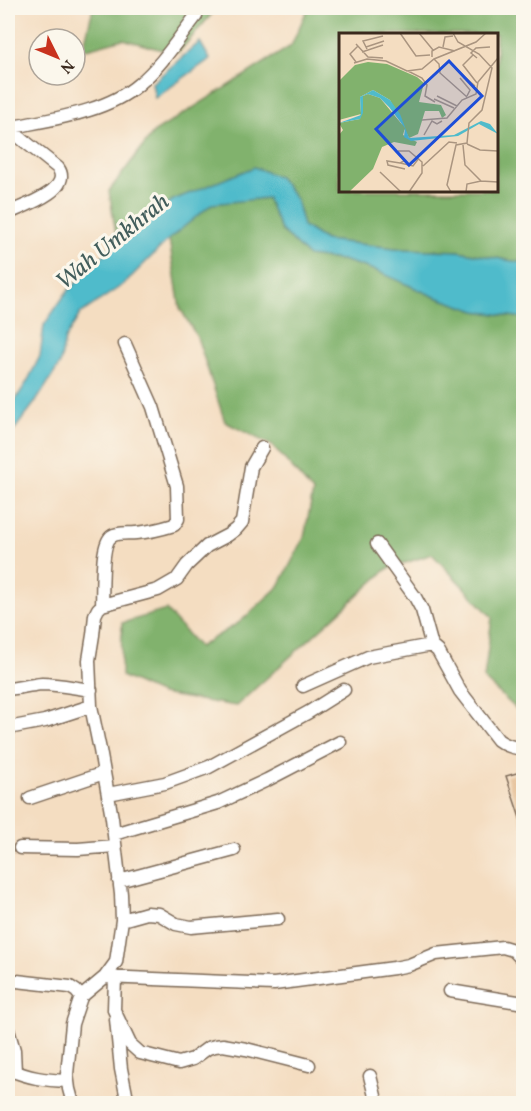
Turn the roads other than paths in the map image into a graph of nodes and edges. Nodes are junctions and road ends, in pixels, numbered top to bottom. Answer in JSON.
{"nodes":[{"id":1,"x":196,"y":16,"type":"dead end"},
{"id":2,"x":8,"y":128,"type":"edge"},
{"id":3,"x":8,"y":213,"type":"edge"},
{"id":4,"x":125,"y":344,"type":"dead end"},
{"id":5,"x":262,"y":448,"type":"dead end"},
{"id":6,"x":377,"y":544,"type":"dead end"},
{"id":7,"x":102,"y":605,"type":"junction"},
{"id":8,"x":432,"y":646,"type":"junction"},
{"id":9,"x":303,"y":686,"type":"dead end"},
{"id":10,"x":8,"y":689,"type":"edge"},
{"id":11,"x":91,"y":690,"type":"junction"},
{"id":12,"x":344,"y":690,"type":"dead end"},
{"id":13,"x":91,"y":706,"type":"junction"},
{"id":14,"x":8,"y":728,"type":"edge"},
{"id":15,"x":340,"y":742,"type":"dead end"},
{"id":16,"x":524,"y":749,"type":"edge"},
{"id":17,"x":104,"y":773,"type":"junction"},
{"id":18,"x":108,"y":794,"type":"junction"},
{"id":19,"x":30,"y":798,"type":"dead end"},
{"id":20,"x":115,"y":840,"type":"junction"},
{"id":21,"x":20,"y":848,"type":"dead end"},
{"id":22,"x":234,"y":850,"type":"dead end"},
{"id":23,"x":119,"y":881,"type":"junction"},
{"id":24,"x":278,"y":919,"type":"dead end"},
{"id":25,"x":122,"y":920,"type":"junction"},
{"id":26,"x":524,"y":961,"type":"edge"},
{"id":27,"x":110,"y":978,"type":"junction"},
{"id":28,"x":8,"y":980,"type":"edge"},
{"id":29,"x":450,"y":991,"type":"dead end"},
{"id":30,"x":81,"y":997,"type":"junction"},
{"id":31,"x":524,"y":1003,"type":"edge"},
{"id":32,"x":116,"y":1012,"type":"junction"},
{"id":33,"x":8,"y":1030,"type":"edge"},
{"id":34,"x":309,"y":1065,"type":"dead end"},
{"id":35,"x":11,"y":1070,"type":"edge"},
{"id":36,"x":370,"y":1076,"type":"dead end"},
{"id":37,"x":68,"y":1081,"type":"junction"},
{"id":38,"x":75,"y":1104,"type":"edge"},
{"id":39,"x":128,"y":1104,"type":"edge"},
{"id":40,"x":377,"y":1104,"type":"edge"}],
"edges":[{"from":1,"to":2,"type":"street"},
{"from":2,"to":3,"type":"street"},
{"from":4,"to":7,"type":"street"},
{"from":5,"to":7,"type":"street"},
{"from":6,"to":8,"type":"street"},
{"from":7,"to":11,"type":"street"},
{"from":8,"to":9,"type":"street"},
{"from":8,"to":16,"type":"street"},
{"from":10,"to":11,"type":"street"},
{"from":11,"to":13,"type":"street"},
{"from":12,"to":18,"type":"street"},
{"from":13,"to":14,"type":"street"},
{"from":13,"to":17,"type":"street"},
{"from":15,"to":20,"type":"street"},
{"from":17,"to":18,"type":"street"},
{"from":17,"to":19,"type":"street"},
{"from":18,"to":20,"type":"street"},
{"from":20,"to":21,"type":"street"},
{"from":20,"to":23,"type":"street"},
{"from":22,"to":23,"type":"street"},
{"from":23,"to":25,"type":"street"},
{"from":24,"to":25,"type":"street"},
{"from":25,"to":27,"type":"street"},
{"from":26,"to":27,"type":"street"},
{"from":27,"to":30,"type":"street"},
{"from":27,"to":32,"type":"street"},
{"from":28,"to":30,"type":"street"},
{"from":29,"to":31,"type":"street"},
{"from":30,"to":37,"type":"street"},
{"from":32,"to":34,"type":"street"},
{"from":32,"to":39,"type":"street"},
{"from":33,"to":35,"type":"street"},
{"from":35,"to":37,"type":"street"},
{"from":36,"to":40,"type":"street"},
{"from":37,"to":38,"type":"street"}]}
